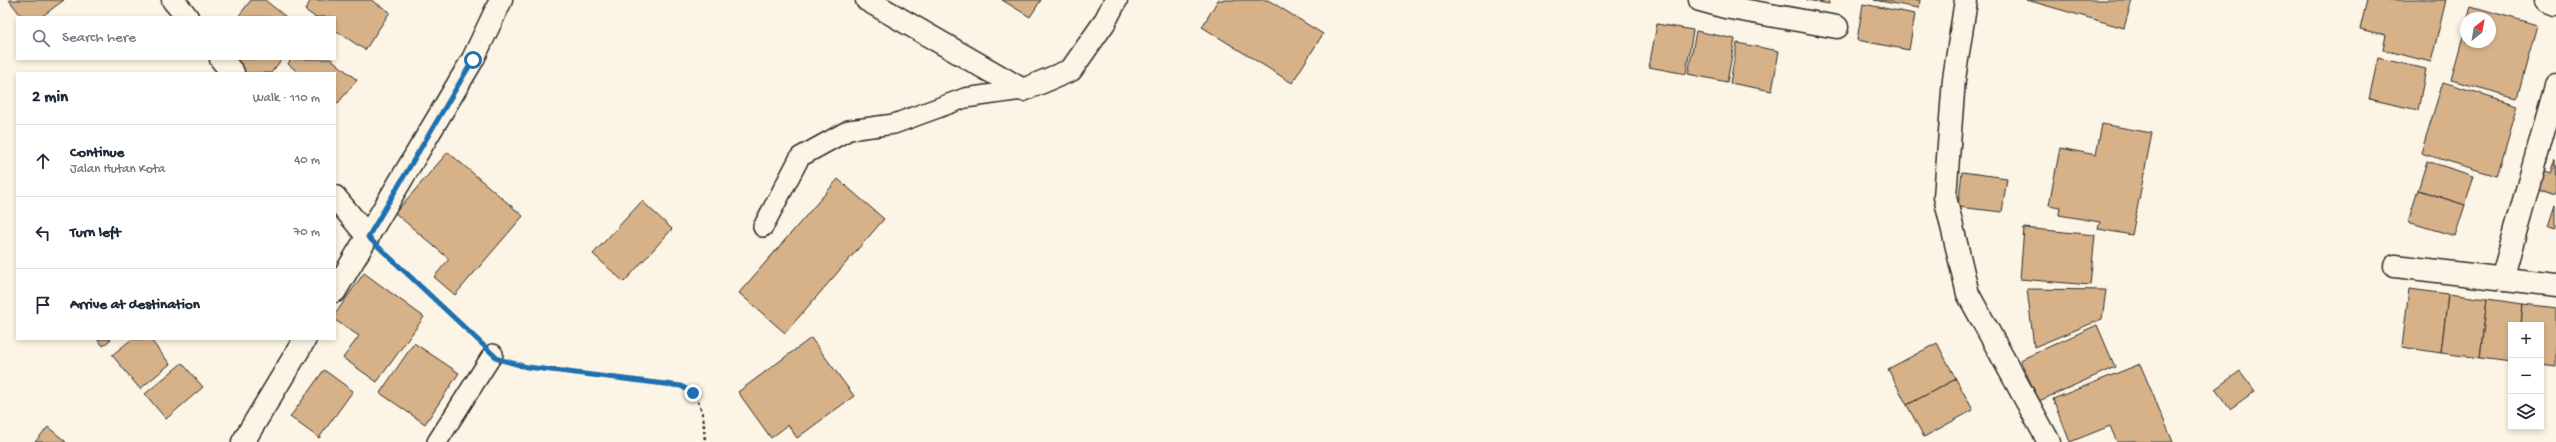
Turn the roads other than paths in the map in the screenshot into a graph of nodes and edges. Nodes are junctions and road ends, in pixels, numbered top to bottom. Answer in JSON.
{"nodes":[{"id":1,"x":173,"y":0,"type":"edge"},
{"id":2,"x":501,"y":0,"type":"edge"},
{"id":3,"x":867,"y":0,"type":"edge"},
{"id":4,"x":1116,"y":0,"type":"edge"},
{"id":5,"x":1700,"y":0,"type":"edge"},
{"id":6,"x":1966,"y":0,"type":"edge"},
{"id":7,"x":2546,"y":0,"type":"edge"},
{"id":8,"x":2556,"y":4,"type":"edge"},
{"id":9,"x":186,"y":16,"type":"edge"},
{"id":10,"x":1837,"y":27,"type":"dead end"},
{"id":11,"x":222,"y":60,"type":"edge"},
{"id":12,"x":232,"y":72,"type":"edge"},
{"id":13,"x":2556,"y":86,"type":"edge"},
{"id":14,"x":1022,"y":90,"type":"junction"},
{"id":15,"x":336,"y":198,"type":"edge"},
{"id":16,"x":763,"y":227,"type":"dead end"},
{"id":17,"x":368,"y":237,"type":"junction"},
{"id":18,"x":2396,"y":266,"type":"dead end"},
{"id":19,"x":2502,"y":279,"type":"junction"},
{"id":20,"x":2556,"y":285,"type":"edge"},
{"id":21,"x":336,"y":289,"type":"edge"},
{"id":22,"x":305,"y":340,"type":"edge"},
{"id":23,"x":493,"y":354,"type":"road end"},
{"id":24,"x":243,"y":442,"type":"edge"},
{"id":25,"x":437,"y":442,"type":"edge"},
{"id":26,"x":2049,"y":442,"type":"edge"}],
"edges":[{"from":1,"to":9,"type":"street"},
{"from":2,"to":17,"type":"street"},
{"from":3,"to":14,"type":"street"},
{"from":4,"to":14,"type":"street"},
{"from":5,"to":10,"type":"street"},
{"from":6,"to":26,"type":"street"},
{"from":7,"to":8,"type":"street"},
{"from":11,"to":12,"type":"street"},
{"from":13,"to":19,"type":"street"},
{"from":14,"to":16,"type":"lane"},
{"from":15,"to":17,"type":"street"},
{"from":17,"to":21,"type":"street"},
{"from":18,"to":19,"type":"street"},
{"from":19,"to":20,"type":"street"},
{"from":22,"to":24,"type":"street"},
{"from":23,"to":25,"type":"lane"}]}
